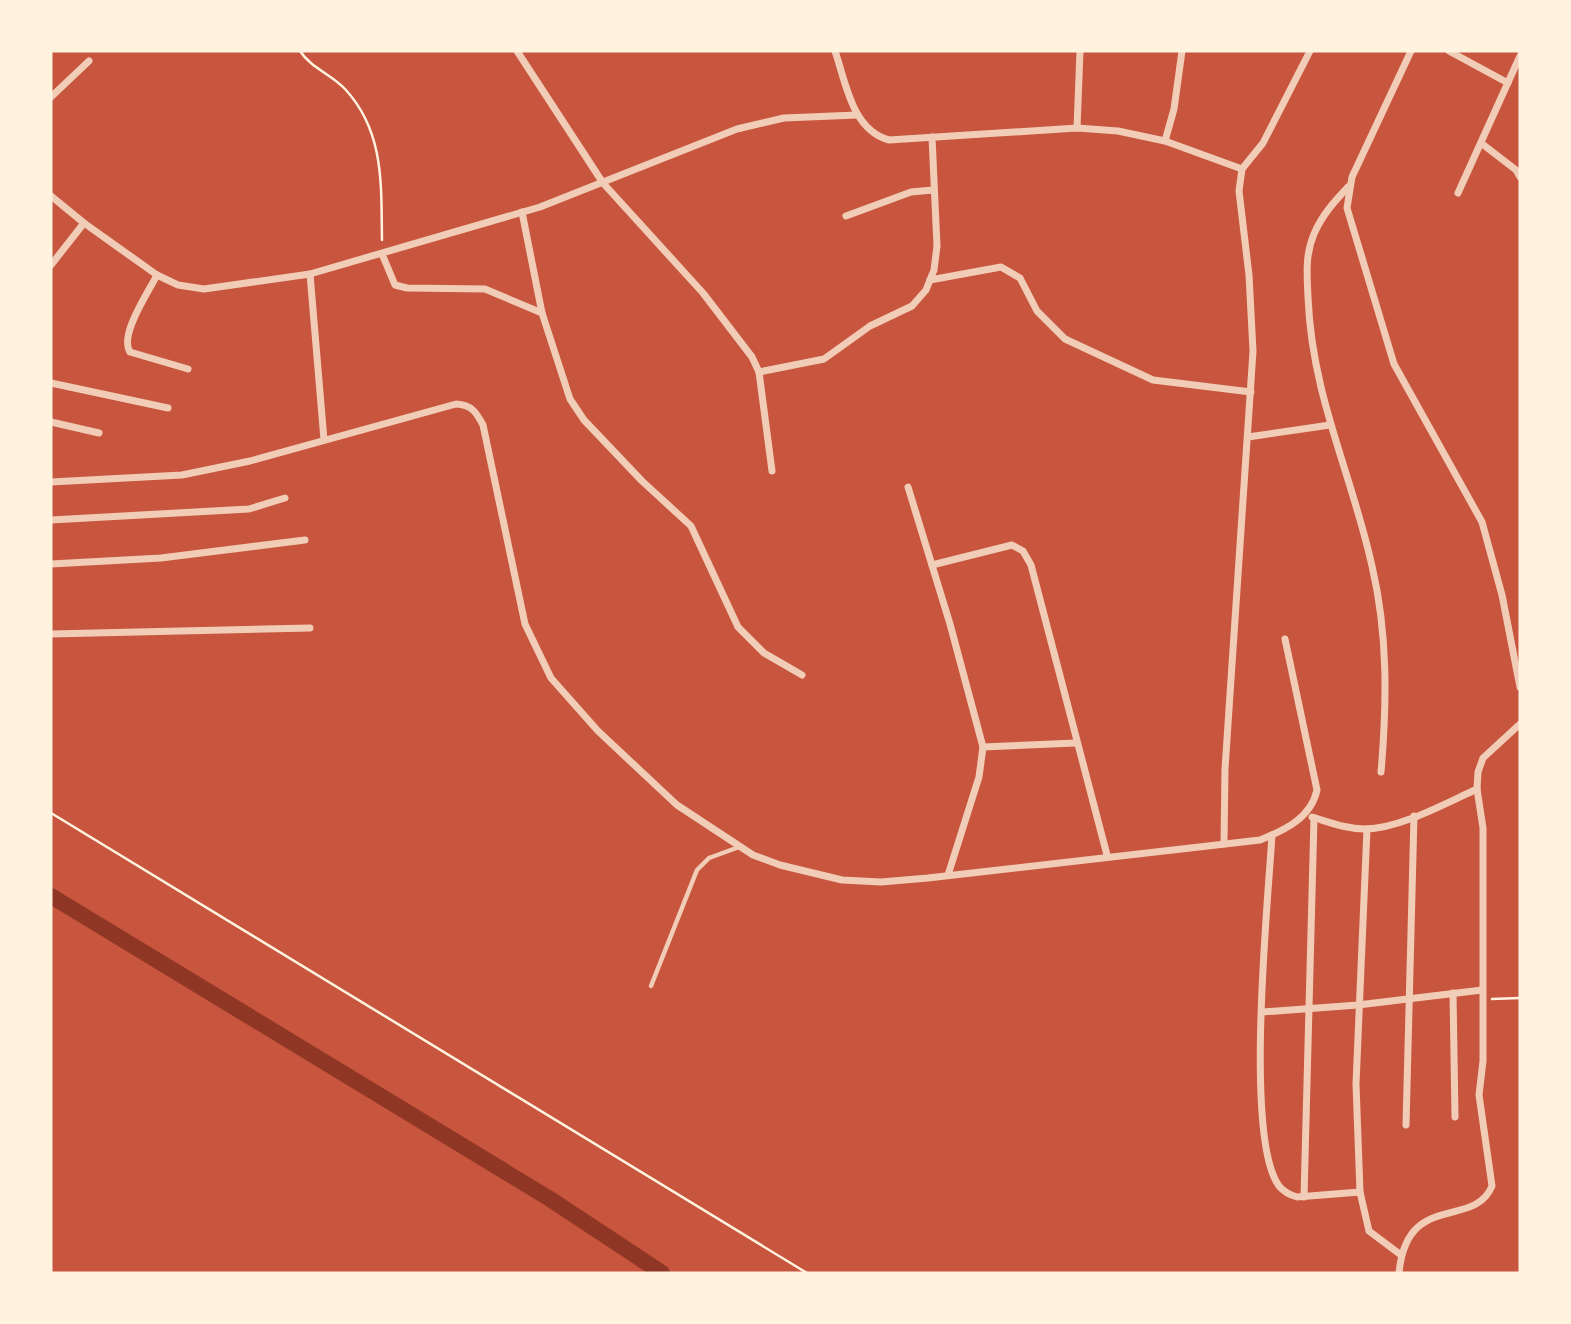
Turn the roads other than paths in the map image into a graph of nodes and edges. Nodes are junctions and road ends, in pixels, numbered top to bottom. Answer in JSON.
{"nodes":[{"id":1,"x":517,"y":51,"type":"edge"},
{"id":2,"x":835,"y":51,"type":"edge"},
{"id":3,"x":1080,"y":51,"type":"edge"},
{"id":4,"x":1182,"y":51,"type":"edge"},
{"id":5,"x":1310,"y":51,"type":"edge"},
{"id":6,"x":1412,"y":51,"type":"edge"},
{"id":7,"x":1449,"y":51,"type":"edge"},
{"id":8,"x":1520,"y":56,"type":"edge"},
{"id":9,"x":89,"y":61,"type":"dead end"},
{"id":10,"x":1508,"y":83,"type":"junction"},
{"id":11,"x":51,"y":97,"type":"edge"},
{"id":12,"x":857,"y":115,"type":"junction"},
{"id":13,"x":1077,"y":128,"type":"junction"},
{"id":14,"x":932,"y":137,"type":"junction"},
{"id":15,"x":1165,"y":141,"type":"junction"},
{"id":16,"x":1481,"y":143,"type":"junction"},
{"id":17,"x":1242,"y":169,"type":"junction"},
{"id":18,"x":1520,"y":177,"type":"edge"},
{"id":19,"x":603,"y":183,"type":"junction"},
{"id":20,"x":1349,"y":187,"type":"junction"},
{"id":21,"x":933,"y":190,"type":"junction"},
{"id":22,"x":1458,"y":193,"type":"dead end"},
{"id":23,"x":51,"y":196,"type":"edge"},
{"id":24,"x":522,"y":212,"type":"junction"},
{"id":25,"x":846,"y":216,"type":"dead end"},
{"id":26,"x":84,"y":223,"type":"junction"},
{"id":27,"x":382,"y":254,"type":"junction"},
{"id":28,"x":51,"y":265,"type":"edge"},
{"id":29,"x":310,"y":274,"type":"junction"},
{"id":30,"x":157,"y":275,"type":"junction"},
{"id":31,"x":930,"y":281,"type":"junction"},
{"id":32,"x":542,"y":313,"type":"junction"},
{"id":33,"x":188,"y":369,"type":"dead end"},
{"id":34,"x":759,"y":372,"type":"junction"},
{"id":35,"x":51,"y":383,"type":"edge"},
{"id":36,"x":1251,"y":392,"type":"junction"},
{"id":37,"x":168,"y":408,"type":"dead end"},
{"id":38,"x":51,"y":422,"type":"edge"},
{"id":39,"x":1330,"y":425,"type":"junction"},
{"id":40,"x":99,"y":433,"type":"dead end"},
{"id":41,"x":1248,"y":437,"type":"junction"},
{"id":42,"x":324,"y":440,"type":"junction"},
{"id":43,"x":772,"y":471,"type":"dead end"},
{"id":44,"x":51,"y":482,"type":"edge"},
{"id":45,"x":908,"y":487,"type":"dead end"},
{"id":46,"x":285,"y":498,"type":"dead end"},
{"id":47,"x":51,"y":520,"type":"edge"},
{"id":48,"x":304,"y":540,"type":"dead end"},
{"id":49,"x":51,"y":564,"type":"edge"},
{"id":50,"x":932,"y":565,"type":"junction"},
{"id":51,"x":310,"y":628,"type":"dead end"},
{"id":52,"x":51,"y":634,"type":"edge"},
{"id":53,"x":1285,"y":639,"type":"dead end"},
{"id":54,"x":802,"y":675,"type":"dead end"},
{"id":55,"x":1520,"y":687,"type":"edge"},
{"id":56,"x":1520,"y":724,"type":"edge"},
{"id":57,"x":1511,"y":736,"type":"junction"},
{"id":58,"x":1520,"y":740,"type":"edge"},
{"id":59,"x":1076,"y":743,"type":"junction"},
{"id":60,"x":983,"y":747,"type":"junction"},
{"id":61,"x":1381,"y":772,"type":"dead end"},
{"id":62,"x":1477,"y":789,"type":"junction"},
{"id":63,"x":1305,"y":815,"type":"junction"},
{"id":64,"x":1414,"y":816,"type":"junction"},
{"id":65,"x":1314,"y":818,"type":"junction"},
{"id":66,"x":1367,"y":829,"type":"junction"},
{"id":67,"x":1272,"y":835,"type":"junction"},
{"id":68,"x":1224,"y":844,"type":"junction"},
{"id":69,"x":741,"y":846,"type":"junction"},
{"id":70,"x":1107,"y":856,"type":"junction"},
{"id":71,"x":948,"y":875,"type":"junction"},
{"id":72,"x":650,"y":986,"type":"dead end"},
{"id":73,"x":1482,"y":990,"type":"junction"},
{"id":74,"x":1453,"y":993,"type":"junction"},
{"id":75,"x":1408,"y":998,"type":"junction"},
{"id":76,"x":1358,"y":1005,"type":"junction"},
{"id":77,"x":1307,"y":1008,"type":"junction"},
{"id":78,"x":1262,"y":1012,"type":"junction"},
{"id":79,"x":1455,"y":1117,"type":"dead end"},
{"id":80,"x":1406,"y":1125,"type":"dead end"},
{"id":81,"x":1360,"y":1192,"type":"junction"},
{"id":82,"x":1304,"y":1196,"type":"junction"},
{"id":83,"x":1401,"y":1255,"type":"junction"},
{"id":84,"x":1399,"y":1273,"type":"edge"}],
"edges":[{"from":1,"to":19,"type":"street"},
{"from":2,"to":12,"type":"street"},
{"from":3,"to":13,"type":"street"},
{"from":4,"to":15,"type":"street"},
{"from":5,"to":17,"type":"street"},
{"from":6,"to":20,"type":"street"},
{"from":7,"to":10,"type":"street"},
{"from":8,"to":10,"type":"street"},
{"from":9,"to":11,"type":"street"},
{"from":10,"to":16,"type":"street"},
{"from":12,"to":14,"type":"street"},
{"from":12,"to":19,"type":"street"},
{"from":13,"to":14,"type":"street"},
{"from":13,"to":15,"type":"street"},
{"from":14,"to":21,"type":"street"},
{"from":15,"to":17,"type":"street"},
{"from":16,"to":18,"type":"street"},
{"from":16,"to":22,"type":"street"},
{"from":17,"to":36,"type":"street"},
{"from":19,"to":24,"type":"street"},
{"from":19,"to":34,"type":"street"},
{"from":20,"to":39,"type":"street"},
{"from":20,"to":55,"type":"street"},
{"from":21,"to":25,"type":"street"},
{"from":21,"to":31,"type":"street"},
{"from":23,"to":26,"type":"street"},
{"from":24,"to":27,"type":"street"},
{"from":24,"to":32,"type":"street"},
{"from":26,"to":28,"type":"street"},
{"from":26,"to":30,"type":"street"},
{"from":27,"to":29,"type":"street"},
{"from":27,"to":32,"type":"street"},
{"from":29,"to":30,"type":"street"},
{"from":29,"to":42,"type":"street"},
{"from":30,"to":33,"type":"street"},
{"from":31,"to":34,"type":"street"},
{"from":31,"to":36,"type":"street"},
{"from":32,"to":54,"type":"street"},
{"from":34,"to":43,"type":"street"},
{"from":35,"to":37,"type":"street"},
{"from":36,"to":41,"type":"street"},
{"from":38,"to":40,"type":"street"},
{"from":39,"to":41,"type":"street"},
{"from":39,"to":61,"type":"street"},
{"from":41,"to":68,"type":"street"},
{"from":42,"to":44,"type":"street"},
{"from":42,"to":69,"type":"street"},
{"from":45,"to":50,"type":"street"},
{"from":46,"to":47,"type":"street"},
{"from":48,"to":49,"type":"street"},
{"from":50,"to":59,"type":"street"},
{"from":50,"to":60,"type":"street"},
{"from":51,"to":52,"type":"street"},
{"from":53,"to":63,"type":"street"},
{"from":56,"to":57,"type":"street"},
{"from":57,"to":58,"type":"street"},
{"from":57,"to":62,"type":"street"},
{"from":59,"to":60,"type":"street"},
{"from":59,"to":70,"type":"street"},
{"from":60,"to":71,"type":"street"},
{"from":62,"to":64,"type":"street"},
{"from":62,"to":73,"type":"street"},
{"from":63,"to":65,"type":"street"},
{"from":63,"to":67,"type":"street"},
{"from":64,"to":66,"type":"street"},
{"from":64,"to":75,"type":"street"},
{"from":65,"to":66,"type":"street"},
{"from":65,"to":77,"type":"street"},
{"from":66,"to":76,"type":"street"},
{"from":67,"to":68,"type":"street"},
{"from":67,"to":78,"type":"street"},
{"from":68,"to":70,"type":"street"},
{"from":69,"to":71,"type":"street"},
{"from":69,"to":72,"type":"lane"},
{"from":70,"to":71,"type":"street"},
{"from":73,"to":74,"type":"street"},
{"from":73,"to":83,"type":"street"},
{"from":74,"to":75,"type":"street"},
{"from":74,"to":79,"type":"street"},
{"from":75,"to":76,"type":"street"},
{"from":75,"to":80,"type":"street"},
{"from":76,"to":77,"type":"street"},
{"from":76,"to":81,"type":"street"},
{"from":77,"to":78,"type":"street"},
{"from":77,"to":82,"type":"street"},
{"from":78,"to":82,"type":"street"},
{"from":81,"to":82,"type":"street"},
{"from":81,"to":83,"type":"street"},
{"from":83,"to":84,"type":"street"}]}
